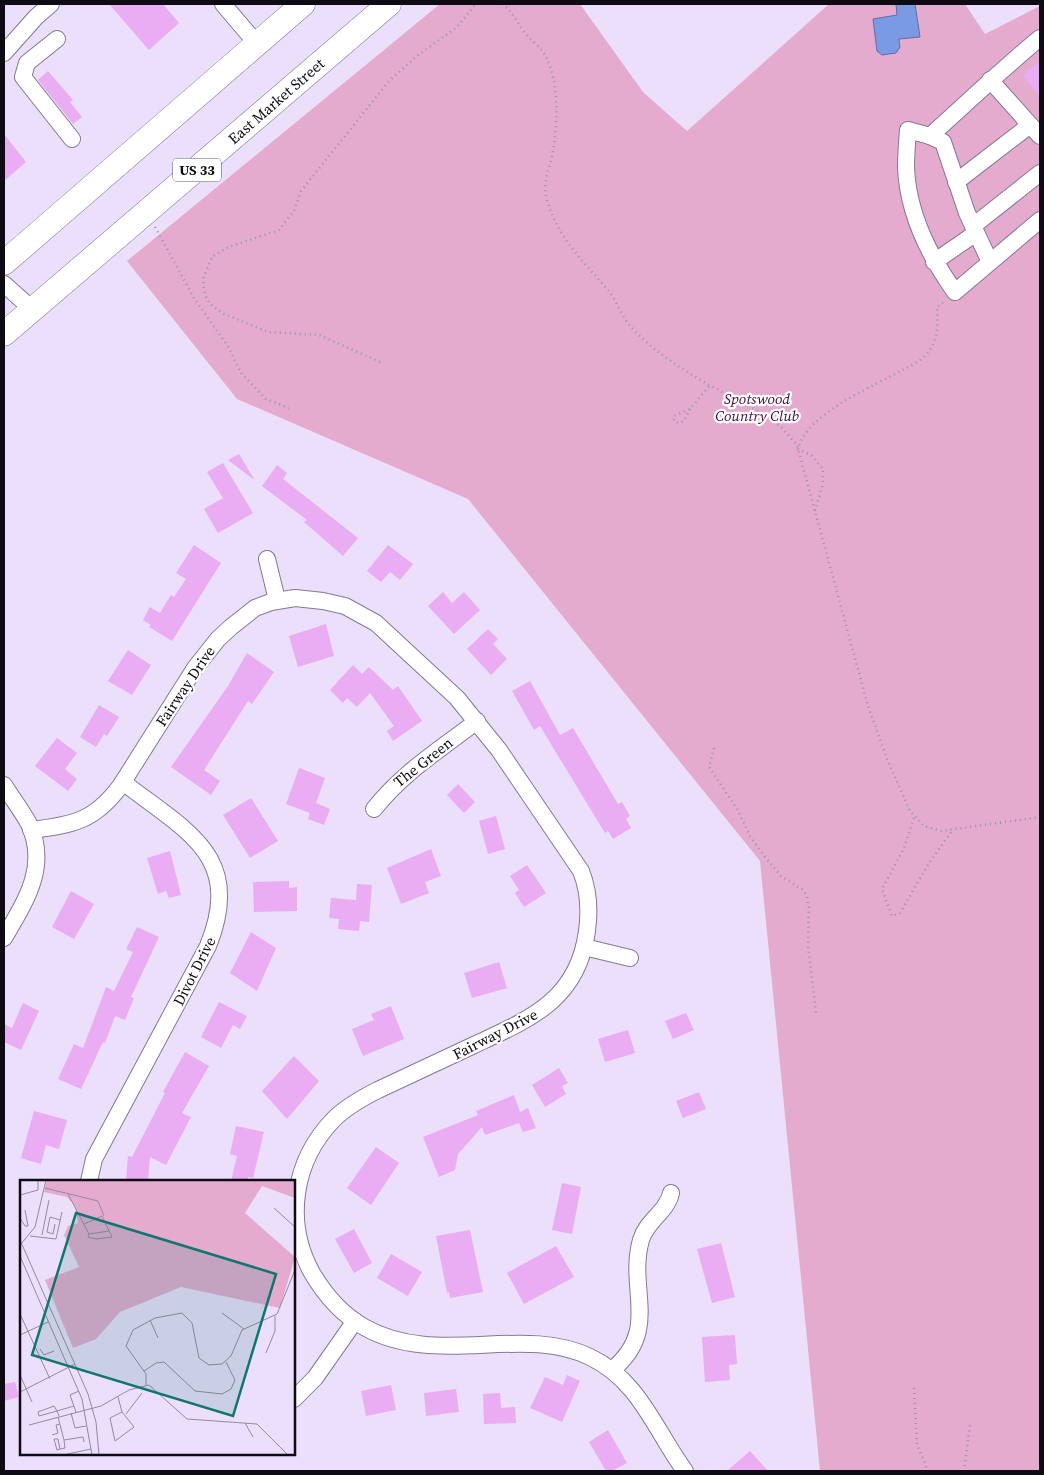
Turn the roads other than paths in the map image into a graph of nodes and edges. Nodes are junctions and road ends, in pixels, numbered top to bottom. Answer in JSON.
{"nodes":[{"id":1,"x":51,"y":4,"type":"edge"},
{"id":2,"x":223,"y":4,"type":"edge"},
{"id":3,"x":303,"y":4,"type":"edge"},
{"id":4,"x":388,"y":4,"type":"edge"},
{"id":5,"x":1040,"y":38,"type":"edge"},
{"id":6,"x":57,"y":40,"type":"dead end"},
{"id":7,"x":257,"y":44,"type":"junction"},
{"id":8,"x":4,"y":52,"type":"edge"},
{"id":9,"x":990,"y":80,"type":"junction"},
{"id":10,"x":1035,"y":130,"type":"edge"},
{"id":11,"x":930,"y":136,"type":"junction"},
{"id":12,"x":72,"y":139,"type":"dead end"},
{"id":13,"x":1040,"y":173,"type":"edge"},
{"id":14,"x":956,"y":182,"type":"junction"},
{"id":15,"x":1040,"y":220,"type":"edge"},
{"id":16,"x":974,"y":230,"type":"junction"},
{"id":17,"x":934,"y":262,"type":"junction"},
{"id":18,"x":990,"y":262,"type":"junction"},
{"id":19,"x":4,"y":263,"type":"edge"},
{"id":20,"x":4,"y":284,"type":"edge"},
{"id":21,"x":33,"y":310,"type":"junction"},
{"id":22,"x":4,"y":334,"type":"edge"},
{"id":23,"x":267,"y":559,"type":"dead end"},
{"id":24,"x":277,"y":600,"type":"junction"},
{"id":25,"x":477,"y":721,"type":"junction"},
{"id":26,"x":123,"y":782,"type":"junction"},
{"id":27,"x":4,"y":785,"type":"edge"},
{"id":28,"x":374,"y":809,"type":"dead end"},
{"id":29,"x":31,"y":830,"type":"junction"},
{"id":30,"x":4,"y":938,"type":"edge"},
{"id":31,"x":584,"y":947,"type":"junction"},
{"id":32,"x":630,"y":958,"type":"dead end"},
{"id":33,"x":89,"y":1180,"type":"edge"},
{"id":34,"x":671,"y":1193,"type":"dead end"},
{"id":35,"x":355,"y":1321,"type":"junction"},
{"id":36,"x":612,"y":1370,"type":"junction"},
{"id":37,"x":295,"y":1398,"type":"edge"},
{"id":38,"x":685,"y":1471,"type":"edge"}],
"edges":[{"from":1,"to":8,"type":"street"},
{"from":2,"to":7,"type":"street"},
{"from":3,"to":7,"type":"highway"},
{"from":4,"to":21,"type":"highway","name":"East Market Street","number":"US 33"},
{"from":5,"to":9,"type":"street"},
{"from":6,"to":12,"type":"street"},
{"from":7,"to":19,"type":"highway"},
{"from":9,"to":10,"type":"street"},
{"from":9,"to":11,"type":"street"},
{"from":10,"to":14,"type":"street"},
{"from":11,"to":14,"type":"street"},
{"from":11,"to":17,"type":"street"},
{"from":13,"to":16,"type":"street"},
{"from":14,"to":16,"type":"street"},
{"from":15,"to":18,"type":"street"},
{"from":16,"to":17,"type":"street"},
{"from":16,"to":18,"type":"street"},
{"from":17,"to":18,"type":"street"},
{"from":20,"to":21,"type":"street"},
{"from":21,"to":22,"type":"highway","name":"East Market Street","number":"US 33"},
{"from":23,"to":24,"type":"street"},
{"from":24,"to":25,"type":"street","name":"Fairway Drive"},
{"from":24,"to":26,"type":"street","name":"Fairway Drive"},
{"from":25,"to":28,"type":"street","name":"The Green"},
{"from":25,"to":31,"type":"street","name":"Fairway Drive"},
{"from":26,"to":29,"type":"street","name":"Fairway Drive"},
{"from":26,"to":33,"type":"street","name":"Divot Drive"},
{"from":27,"to":29,"type":"street"},
{"from":29,"to":30,"type":"street"},
{"from":31,"to":32,"type":"street"},
{"from":31,"to":35,"type":"street","name":"Fairway Drive"},
{"from":34,"to":36,"type":"street"},
{"from":35,"to":36,"type":"street","name":"Fairway Drive"},
{"from":35,"to":37,"type":"street"},
{"from":36,"to":38,"type":"street","name":"Fairway Drive"}]}
